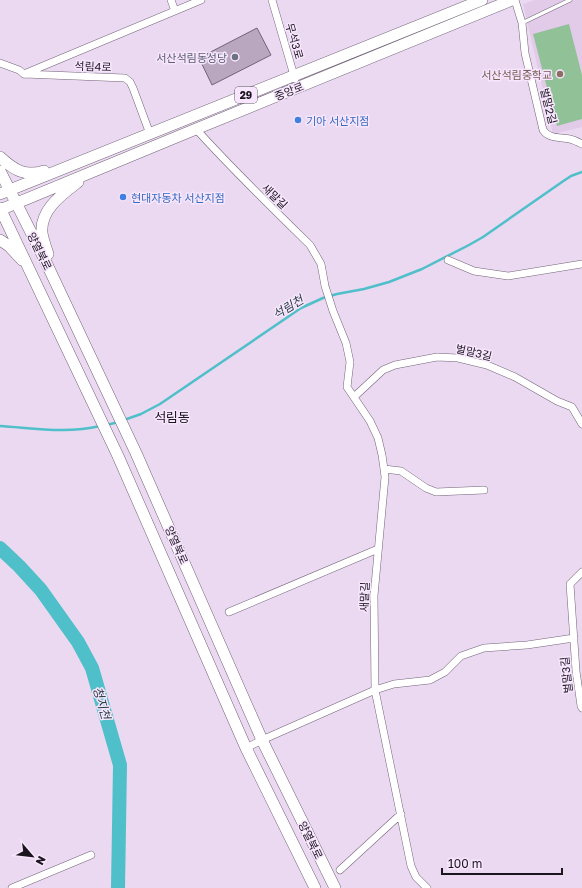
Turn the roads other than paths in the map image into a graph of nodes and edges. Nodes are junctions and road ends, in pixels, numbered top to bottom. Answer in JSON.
{"nodes":[{"id":1,"x":171,"y":0,"type":"edge"},
{"id":2,"x":202,"y":0,"type":"edge"},
{"id":3,"x":272,"y":0,"type":"edge"},
{"id":4,"x":482,"y":0,"type":"edge"},
{"id":5,"x":514,"y":0,"type":"edge"},
{"id":6,"x":570,"y":0,"type":"edge"},
{"id":7,"x":175,"y":11,"type":"junction"},
{"id":8,"x":522,"y":23,"type":"junction"},
{"id":9,"x":0,"y":63,"type":"edge"},
{"id":10,"x":24,"y":74,"type":"junction"},
{"id":11,"x":294,"y":76,"type":"junction"},
{"id":12,"x":297,"y":88,"type":"junction"},
{"id":13,"x":196,"y":129,"type":"junction"},
{"id":14,"x":150,"y":134,"type":"junction"},
{"id":15,"x":582,"y":144,"type":"edge"},
{"id":16,"x":0,"y":157,"type":"edge"},
{"id":17,"x":0,"y":171,"type":"edge"},
{"id":18,"x":90,"y":173,"type":"junction"},
{"id":19,"x":50,"y":174,"type":"junction"},
{"id":20,"x":5,"y":192,"type":"edge"},
{"id":21,"x":17,"y":204,"type":"junction"},
{"id":22,"x":0,"y":209,"type":"edge"},
{"id":23,"x":0,"y":240,"type":"edge"},
{"id":24,"x":44,"y":258,"type":"junction"},
{"id":25,"x":448,"y":260,"type":"dead end"},
{"id":26,"x":582,"y":264,"type":"edge"},
{"id":27,"x":28,"y":267,"type":"junction"},
{"id":28,"x":354,"y":397,"type":"junction"},
{"id":29,"x":582,"y":424,"type":"edge"},
{"id":30,"x":384,"y":469,"type":"junction"},
{"id":31,"x":484,"y":490,"type":"dead end"},
{"id":32,"x":378,"y":549,"type":"junction"},
{"id":33,"x":582,"y":572,"type":"edge"},
{"id":34,"x":229,"y":612,"type":"dead end"},
{"id":35,"x":574,"y":638,"type":"junction"},
{"id":36,"x":375,"y":690,"type":"junction"},
{"id":37,"x":582,"y":708,"type":"edge"},
{"id":38,"x":262,"y":740,"type":"junction"},
{"id":39,"x":246,"y":748,"type":"junction"},
{"id":40,"x":401,"y":814,"type":"junction"},
{"id":41,"x":91,"y":855,"type":"dead end"},
{"id":42,"x":340,"y":870,"type":"dead end"},
{"id":43,"x":12,"y":888,"type":"edge"},
{"id":44,"x":315,"y":888,"type":"edge"},
{"id":45,"x":335,"y":888,"type":"edge"},
{"id":46,"x":427,"y":888,"type":"edge"}],
"edges":[{"from":1,"to":7,"type":"street"},
{"from":2,"to":7,"type":"street"},
{"from":3,"to":11,"type":"street","name":"무석3로"},
{"from":4,"to":11,"type":"main road","name":"중앙로","number":"29"},
{"from":5,"to":8,"type":"street","name":"벌말2길"},
{"from":5,"to":12,"type":"main road","name":"중앙로","number":"29"},
{"from":6,"to":8,"type":"lane"},
{"from":7,"to":10,"type":"street"},
{"from":8,"to":15,"type":"street","name":"벌말2길"},
{"from":9,"to":10,"type":"street","name":"석림4로"},
{"from":10,"to":14,"type":"street","name":"석림4로"},
{"from":11,"to":12,"type":"street","name":"무석3로"},
{"from":11,"to":14,"type":"main road","name":"중앙로","number":"29"},
{"from":12,"to":13,"type":"main road","name":"중앙로","number":"29"},
{"from":13,"to":18,"type":"main road","name":"중앙로","number":"29"},
{"from":13,"to":28,"type":"street","name":"새말길"},
{"from":14,"to":19,"type":"main road","name":"중앙로","number":"29"},
{"from":16,"to":19,"type":"main road"},
{"from":17,"to":20,"type":"main road","name":"양열북로"},
{"from":18,"to":21,"type":"main road","name":"중앙로","number":"29"},
{"from":18,"to":24,"type":"main road"},
{"from":19,"to":20,"type":"main road","name":"중앙로","number":"29"},
{"from":20,"to":21,"type":"main road","name":"양열북로"},
{"from":21,"to":22,"type":"main road","name":"중앙로","number":"29"},
{"from":21,"to":24,"type":"main road","name":"양열북로"},
{"from":22,"to":27,"type":"main road","name":"양열북로"},
{"from":23,"to":27,"type":"main road"},
{"from":24,"to":38,"type":"main road","name":"양열북로"},
{"from":25,"to":26,"type":"street"},
{"from":27,"to":39,"type":"main road","name":"양열북로"},
{"from":28,"to":29,"type":"street","name":"벌말3길"},
{"from":28,"to":30,"type":"street","name":"새말길"},
{"from":30,"to":31,"type":"street"},
{"from":30,"to":32,"type":"street","name":"새말길"},
{"from":32,"to":34,"type":"street"},
{"from":32,"to":36,"type":"street","name":"새말길"},
{"from":33,"to":35,"type":"street","name":"벌말3길"},
{"from":35,"to":36,"type":"street"},
{"from":35,"to":37,"type":"street","name":"벌말3길"},
{"from":36,"to":38,"type":"street"},
{"from":36,"to":40,"type":"street","name":"새말길"},
{"from":38,"to":39,"type":"street"},
{"from":38,"to":45,"type":"main road","name":"양열북로"},
{"from":39,"to":44,"type":"main road","name":"양열북로"},
{"from":40,"to":42,"type":"street"},
{"from":40,"to":46,"type":"street","name":"새말길"},
{"from":41,"to":43,"type":"street"}]}
